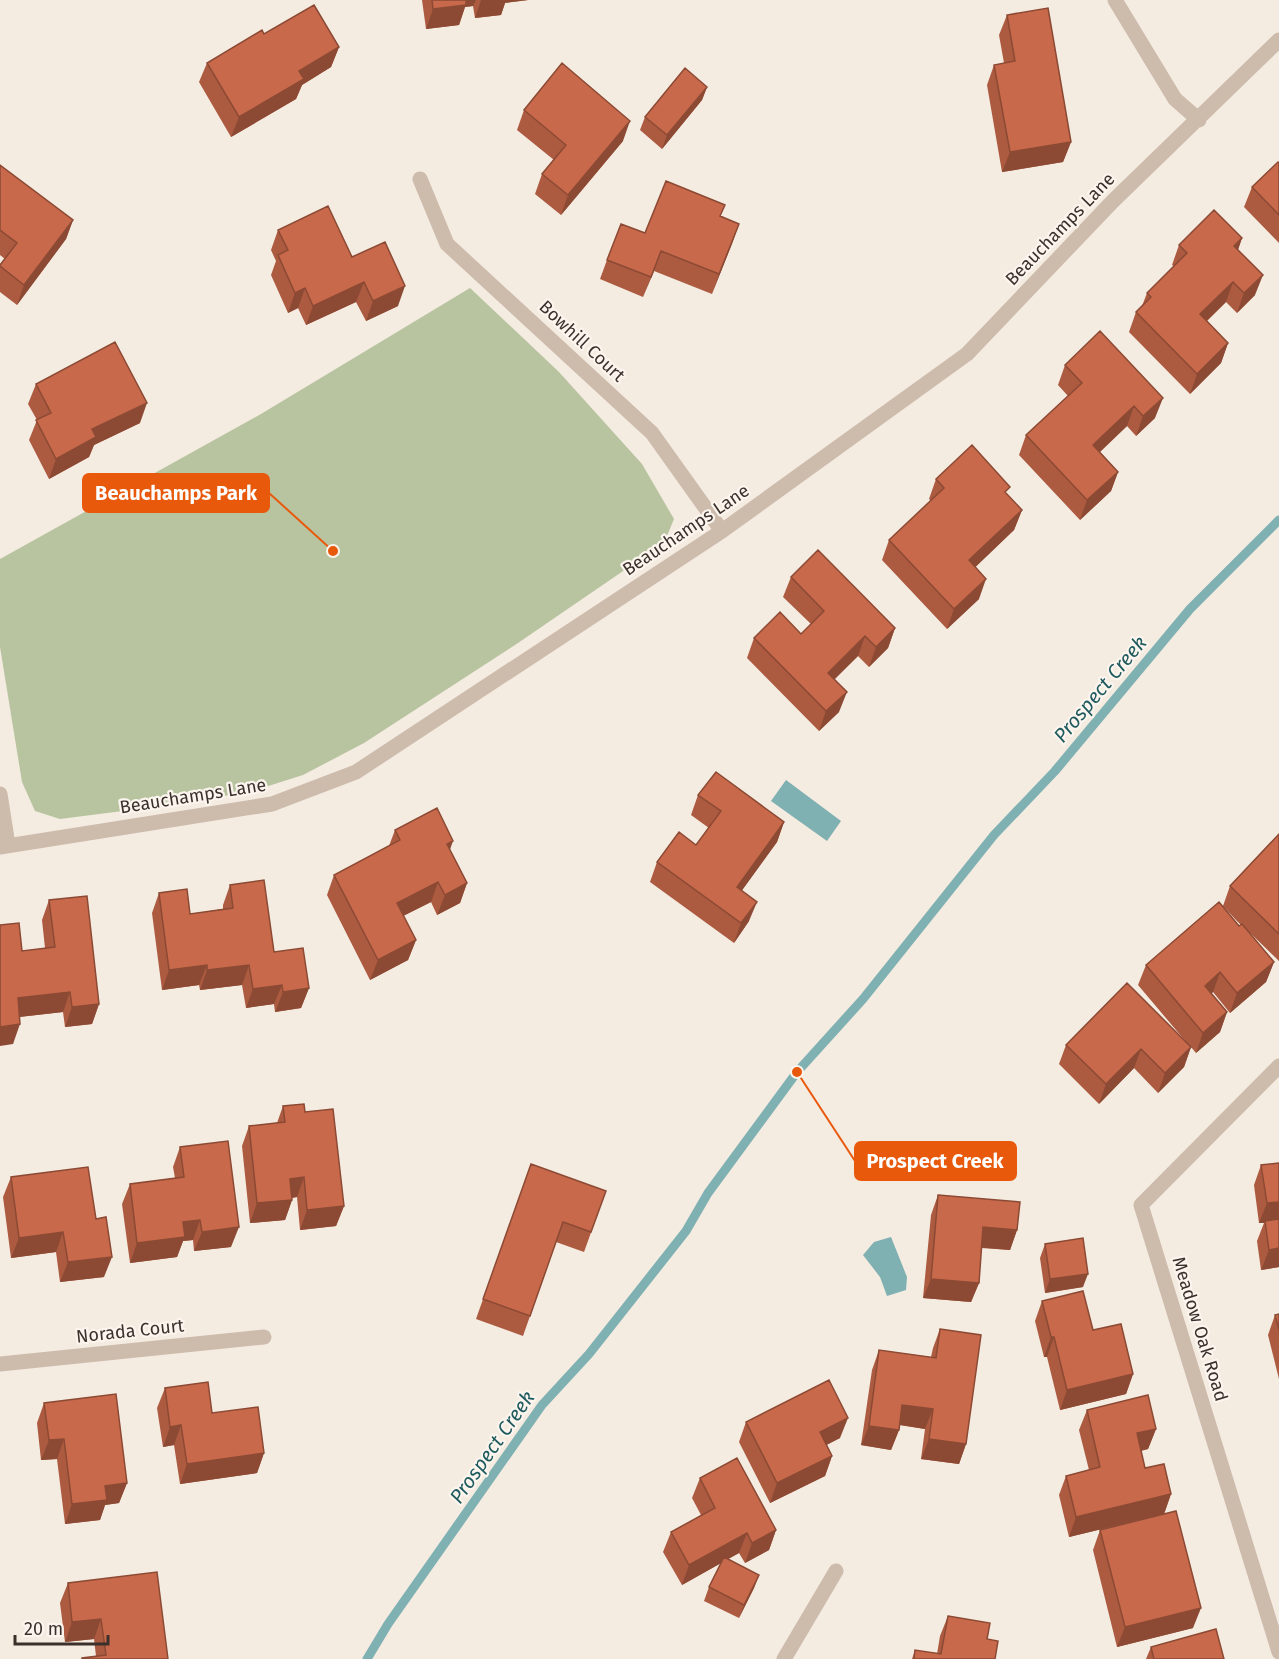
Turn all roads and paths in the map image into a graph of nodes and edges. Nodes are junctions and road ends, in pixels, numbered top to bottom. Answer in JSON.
{"nodes":[{"id":1,"x":1115,"y":0,"type":"edge"},
{"id":2,"x":1279,"y":40,"type":"edge"},
{"id":3,"x":1199,"y":120,"type":"junction"},
{"id":4,"x":420,"y":179,"type":"dead end"},
{"id":5,"x":722,"y":531,"type":"junction"},
{"id":6,"x":0,"y":794,"type":"edge"},
{"id":7,"x":4,"y":846,"type":"edge"},
{"id":8,"x":1279,"y":1066,"type":"edge"},
{"id":9,"x":264,"y":1337,"type":"dead end"},
{"id":10,"x":0,"y":1364,"type":"edge"},
{"id":11,"x":836,"y":1571,"type":"dead end"},
{"id":12,"x":1279,"y":1652,"type":"edge"},
{"id":13,"x":784,"y":1659,"type":"edge"}],
"edges":[{"from":1,"to":3,"type":"street"},
{"from":2,"to":3,"type":"street","name":"Beauchamps Lane"},
{"from":3,"to":5,"type":"street","name":"Beauchamps Lane"},
{"from":4,"to":5,"type":"street","name":"Bowhill Court"},
{"from":5,"to":7,"type":"street","name":"Beauchamps Lane"},
{"from":6,"to":7,"type":"street"},
{"from":8,"to":12,"type":"street","name":"Meadow Oak Road"},
{"from":9,"to":10,"type":"street","name":"Norada Court"},
{"from":11,"to":13,"type":"street"}]}
